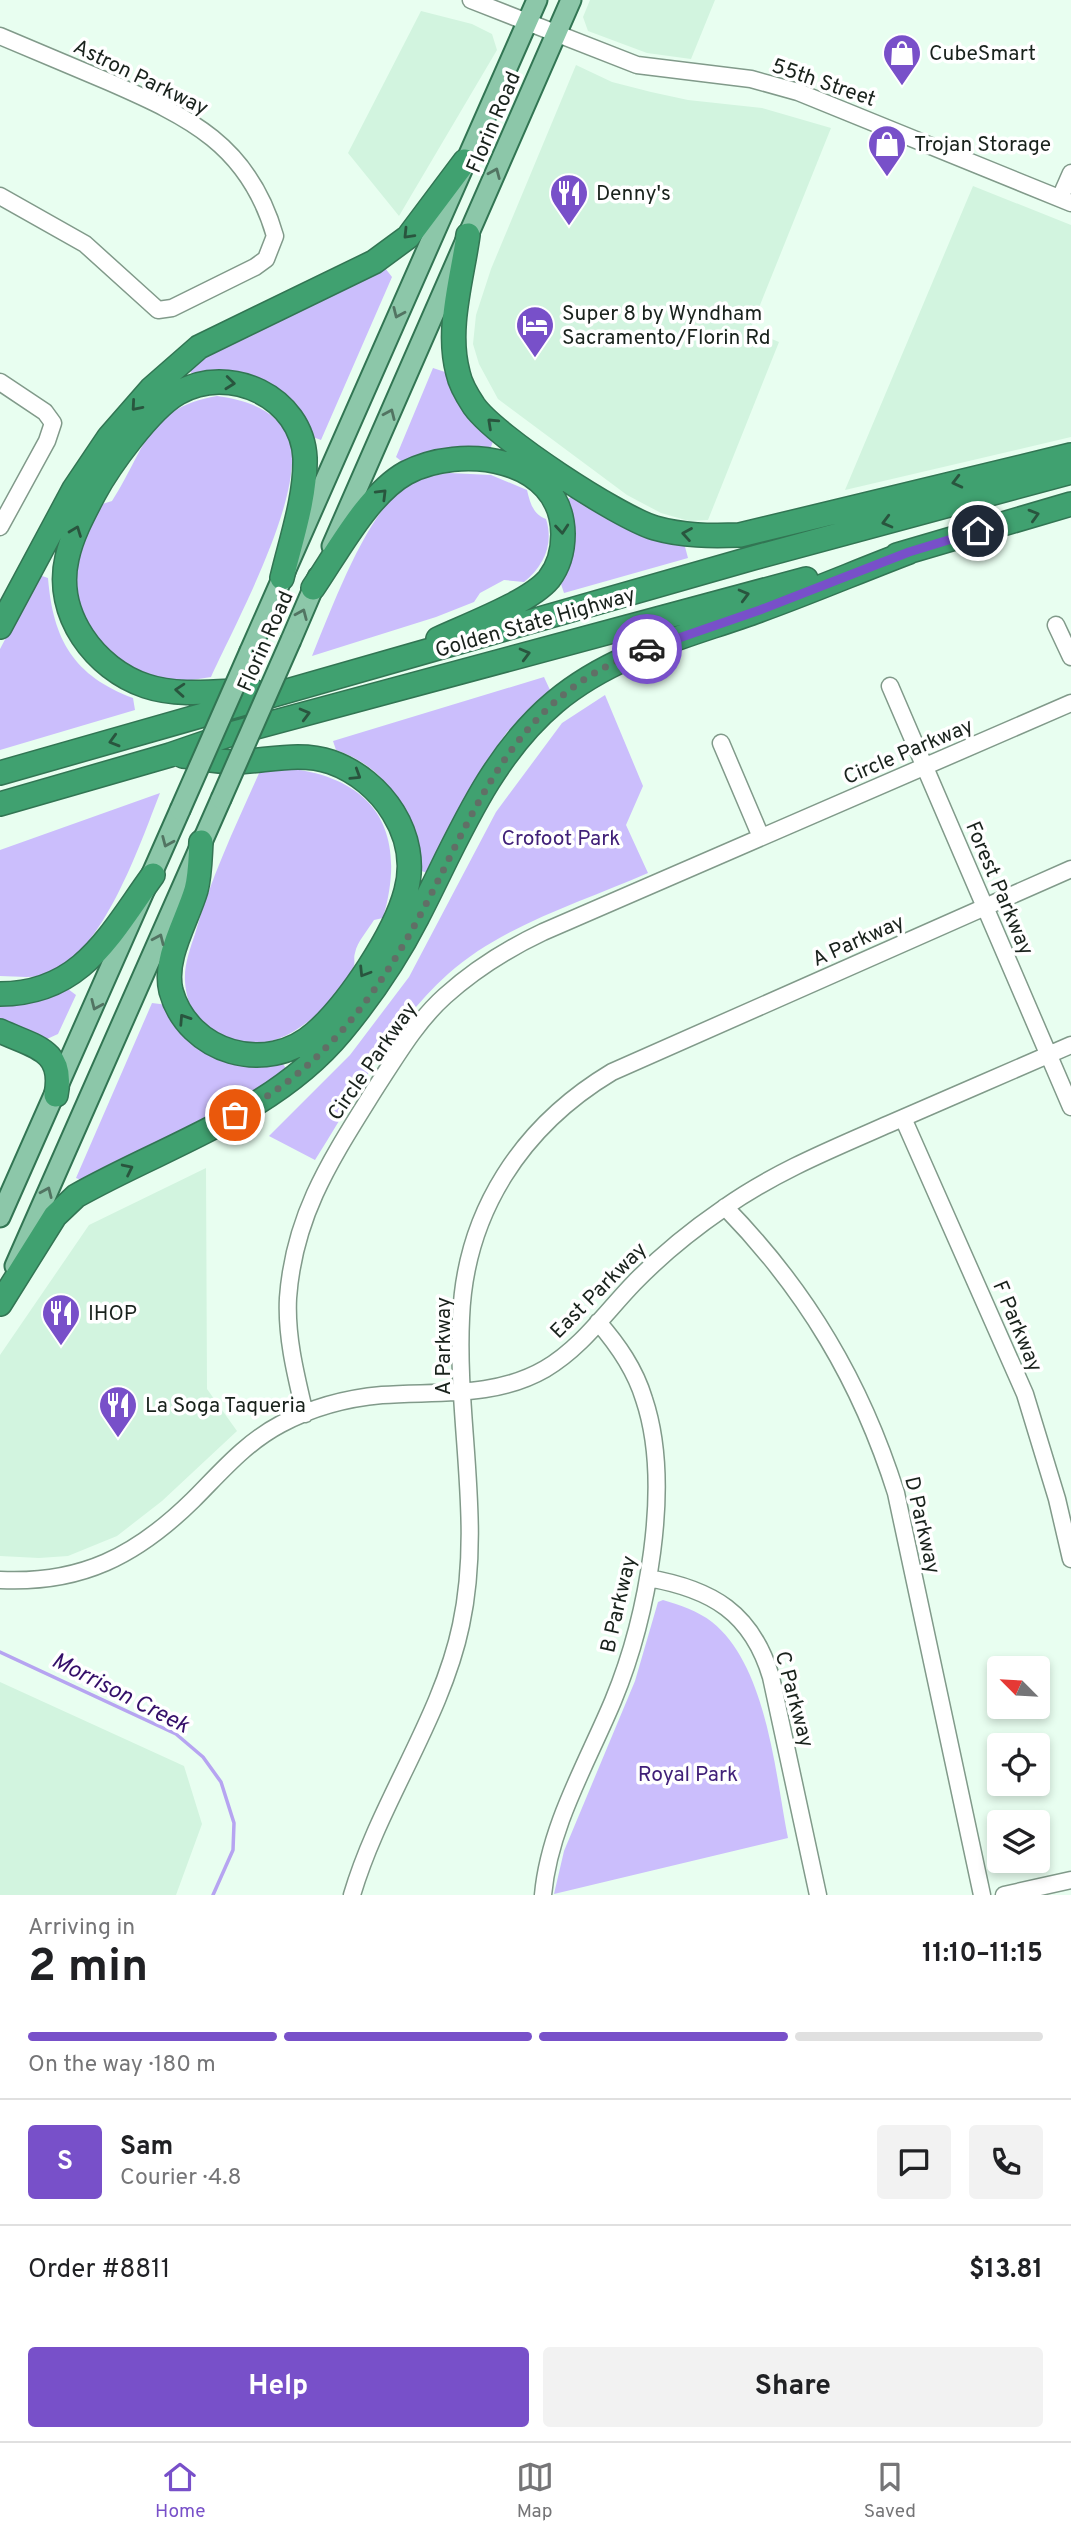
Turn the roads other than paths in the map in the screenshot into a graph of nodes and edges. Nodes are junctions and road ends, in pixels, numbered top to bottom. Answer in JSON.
{"nodes":[{"id":1,"x":471,"y":0,"type":"edge"},
{"id":2,"x":537,"y":0,"type":"edge"},
{"id":3,"x":571,"y":0,"type":"edge"},
{"id":4,"x":528,"y":20,"type":"junction"},
{"id":5,"x":556,"y":33,"type":"junction"},
{"id":6,"x":0,"y":36,"type":"edge"},
{"id":7,"x":465,"y":161,"type":"junction"},
{"id":8,"x":1071,"y":173,"type":"edge"},
{"id":9,"x":0,"y":196,"type":"edge"},
{"id":10,"x":1066,"y":200,"type":"edge"},
{"id":11,"x":468,"y":235,"type":"junction"},
{"id":12,"x":0,"y":382,"type":"edge"},
{"id":13,"x":1071,"y":455,"type":"edge"},
{"id":14,"x":1071,"y":472,"type":"edge"},
{"id":15,"x":1071,"y":504,"type":"edge"},
{"id":16,"x":0,"y":527,"type":"edge"},
{"id":17,"x":909,"y":552,"type":"junction"},
{"id":18,"x":282,"y":578,"type":"junction"},
{"id":19,"x":313,"y":588,"type":"junction"},
{"id":20,"x":1056,"y":625,"type":"dead end"},
{"id":21,"x":0,"y":627,"type":"edge"},
{"id":22,"x":1071,"y":657,"type":"edge"},
{"id":23,"x":386,"y":665,"type":"junction"},
{"id":24,"x":890,"y":686,"type":"dead end"},
{"id":25,"x":297,"y":690,"type":"junction"},
{"id":26,"x":1071,"y":703,"type":"edge"},
{"id":27,"x":721,"y":743,"type":"dead end"},
{"id":28,"x":170,"y":755,"type":"junction"},
{"id":29,"x":924,"y":766,"type":"junction"},
{"id":30,"x":0,"y":773,"type":"edge"},
{"id":31,"x":51,"y":789,"type":"junction"},
{"id":32,"x":0,"y":804,"type":"edge"},
{"id":33,"x":0,"y":821,"type":"edge"},
{"id":34,"x":761,"y":837,"type":"junction"},
{"id":35,"x":201,"y":842,"type":"junction"},
{"id":36,"x":1071,"y":869,"type":"edge"},
{"id":37,"x":153,"y":875,"type":"junction"},
{"id":38,"x":986,"y":906,"type":"junction"},
{"id":39,"x":0,"y":994,"type":"edge"},
{"id":40,"x":0,"y":1031,"type":"edge"},
{"id":41,"x":1071,"y":1045,"type":"edge"},
{"id":42,"x":1049,"y":1055,"type":"junction"},
{"id":43,"x":56,"y":1095,"type":"junction"},
{"id":44,"x":1071,"y":1107,"type":"edge"},
{"id":45,"x":903,"y":1118,"type":"junction"},
{"id":46,"x":725,"y":1207,"type":"junction"},
{"id":47,"x":0,"y":1217,"type":"edge"},
{"id":48,"x":0,"y":1301,"type":"edge"},
{"id":49,"x":598,"y":1322,"type":"junction"},
{"id":50,"x":464,"y":1392,"type":"junction"},
{"id":51,"x":305,"y":1413,"type":"junction"},
{"id":52,"x":1071,"y":1559,"type":"edge"},
{"id":53,"x":648,"y":1578,"type":"junction"},
{"id":54,"x":0,"y":1580,"type":"edge"},
{"id":55,"x":1071,"y":1880,"type":"edge"},
{"id":56,"x":352,"y":1895,"type":"edge"},
{"id":57,"x":543,"y":1895,"type":"edge"},
{"id":58,"x":818,"y":1895,"type":"edge"},
{"id":59,"x":982,"y":1895,"type":"edge"},
{"id":60,"x":1004,"y":1895,"type":"edge"}],
"edges":[{"from":1,"to":4,"type":"street","name":"55th Street"},
{"from":2,"to":4,"type":"main road","name":"Florin Road"},
{"from":3,"to":5,"type":"main road","name":"Florin Road"},
{"from":4,"to":5,"type":"street","name":"55th Street"},
{"from":4,"to":7,"type":"main road","name":"Florin Road"},
{"from":5,"to":10,"type":"street","name":"55th Street"},
{"from":11,"to":5,"type":"main road","name":"Florin Road","one_way":true},
{"from":6,"to":9,"type":"street","name":"Astron Parkway"},
{"from":7,"to":18,"type":"main road","name":"Florin Road","one_way":true},
{"from":7,"to":21,"type":"highway","one_way":true},
{"from":8,"to":10,"type":"street"},
{"from":13,"to":11,"type":"highway","one_way":true},
{"from":19,"to":11,"type":"main road","name":"Florin Road","one_way":true},
{"from":12,"to":16,"type":"street"},
{"from":14,"to":23,"type":"highway","name":"Golden State Highway","one_way":true},
{"from":17,"to":15,"type":"highway","name":"Golden State Highway","one_way":true},
{"from":28,"to":17,"type":"highway","name":"Golden State Highway","one_way":true},
{"from":48,"to":17,"type":"highway","one_way":true},
{"from":25,"to":18,"type":"highway","one_way":true},
{"from":18,"to":37,"type":"main road","name":"Florin Road","one_way":true,"bridge":true},
{"from":19,"to":23,"type":"highway","one_way":true},
{"from":35,"to":19,"type":"main road","name":"Florin Road","one_way":true,"bridge":true},
{"from":20,"to":22,"type":"street"},
{"from":23,"to":25,"type":"highway","name":"Golden State Highway"},
{"from":24,"to":29,"type":"street","name":"Forest Parkway"},
{"from":25,"to":30,"type":"highway","name":"Golden State Highway","one_way":true},
{"from":26,"to":29,"type":"street","name":"Circle Parkway"},
{"from":27,"to":34,"type":"street"},
{"from":28,"to":31,"type":"highway","name":"Golden State Highway"},
{"from":28,"to":35,"type":"highway","one_way":true},
{"from":29,"to":34,"type":"street","name":"Circle Parkway"},
{"from":29,"to":38,"type":"street","name":"Forest Parkway"},
{"from":31,"to":32,"type":"highway","name":"Golden State Highway"},
{"from":31,"to":33,"type":"highway"},
{"from":34,"to":51,"type":"street","name":"Circle Parkway"},
{"from":48,"to":35,"type":"main road","name":"Florin Road","one_way":true},
{"from":36,"to":38,"type":"street","name":"A Parkway"},
{"from":37,"to":39,"type":"highway"},
{"from":37,"to":43,"type":"main road","name":"Florin Road","one_way":true},
{"from":38,"to":42,"type":"street","name":"Forest Parkway"},
{"from":38,"to":50,"type":"street","name":"A Parkway"},
{"from":40,"to":43,"type":"highway"},
{"from":41,"to":42,"type":"street","name":"East Parkway"},
{"from":42,"to":44,"type":"street","name":"Forest Parkway"},
{"from":42,"to":45,"type":"street","name":"East Parkway"},
{"from":43,"to":47,"type":"main road","name":"Florin Road"},
{"from":45,"to":46,"type":"street","name":"East Parkway"},
{"from":45,"to":52,"type":"street","name":"F Parkway"},
{"from":46,"to":49,"type":"street","name":"East Parkway"},
{"from":46,"to":59,"type":"street","name":"D Parkway"},
{"from":49,"to":50,"type":"street","name":"East Parkway"},
{"from":49,"to":53,"type":"street","name":"B Parkway"},
{"from":50,"to":51,"type":"street","name":"East Parkway"},
{"from":50,"to":56,"type":"street","name":"A Parkway"},
{"from":51,"to":54,"type":"street","name":"East Parkway"},
{"from":53,"to":57,"type":"street","name":"B Parkway"},
{"from":53,"to":58,"type":"street","name":"C Parkway"},
{"from":55,"to":60,"type":"street"}]}
